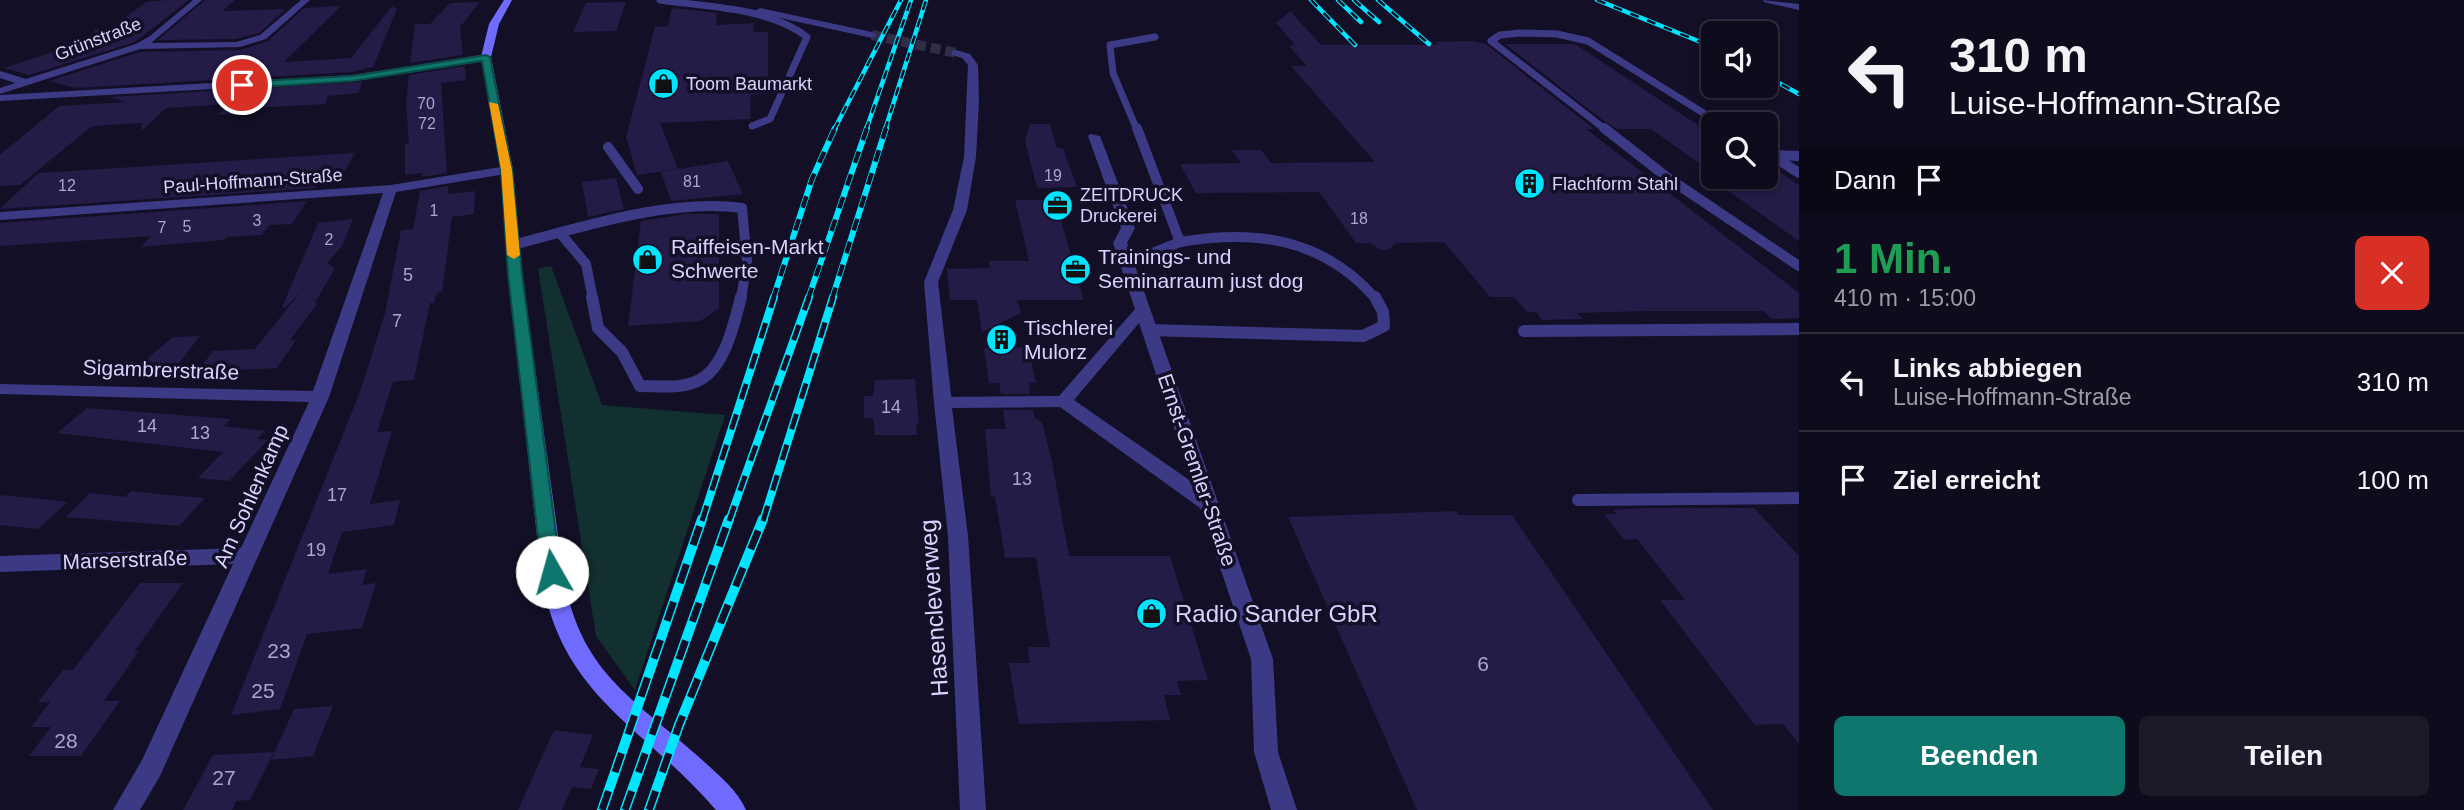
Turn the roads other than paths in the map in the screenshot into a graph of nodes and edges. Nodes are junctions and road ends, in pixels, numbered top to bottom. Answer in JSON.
{"nodes":[{"id":1,"x":198,"y":0,"type":"edge"},
{"id":2,"x":306,"y":0,"type":"edge"},
{"id":3,"x":508,"y":0,"type":"edge"},
{"id":4,"x":660,"y":0,"type":"edge"},
{"id":5,"x":699,"y":0,"type":"edge"},
{"id":6,"x":1767,"y":0,"type":"edge"},
{"id":7,"x":1799,"y":6,"type":"edge"},
{"id":8,"x":764,"y":8,"type":"joint"},
{"id":9,"x":872,"y":36,"type":"tunnel mouth"},
{"id":10,"x":1155,"y":37,"type":"dead end"},
{"id":11,"x":139,"y":46,"type":"junction"},
{"id":12,"x":956,"y":53,"type":"tunnel mouth"},
{"id":13,"x":486,"y":57,"type":"junction"},
{"id":14,"x":0,"y":74,"type":"edge"},
{"id":15,"x":26,"y":83,"type":"junction"},
{"id":16,"x":0,"y":91,"type":"edge"},
{"id":17,"x":0,"y":97,"type":"edge"},
{"id":18,"x":1702,"y":112,"type":"edge"},
{"id":19,"x":752,"y":126,"type":"dead end"},
{"id":20,"x":1094,"y":136,"type":"dead end"},
{"id":21,"x":608,"y":147,"type":"dead end"},
{"id":22,"x":1778,"y":155,"type":"edge"},
{"id":23,"x":1799,"y":156,"type":"edge"},
{"id":24,"x":1778,"y":160,"type":"edge"},
{"id":25,"x":507,"y":170,"type":"junction"},
{"id":26,"x":1799,"y":173,"type":"edge"},
{"id":27,"x":391,"y":189,"type":"junction"},
{"id":28,"x":638,"y":189,"type":"dead end"},
{"id":29,"x":0,"y":216,"type":"edge"},
{"id":30,"x":560,"y":233,"type":"junction"},
{"id":31,"x":1180,"y":242,"type":"junction"},
{"id":32,"x":513,"y":244,"type":"junction"},
{"id":33,"x":1128,"y":263,"type":"junction"},
{"id":34,"x":1799,"y":267,"type":"edge"},
{"id":35,"x":1142,"y":310,"type":"junction"},
{"id":36,"x":1799,"y":329,"type":"edge"},
{"id":37,"x":1149,"y":330,"type":"junction"},
{"id":38,"x":1524,"y":331,"type":"dead end"},
{"id":39,"x":0,"y":389,"type":"edge"},
{"id":40,"x":320,"y":397,"type":"junction"},
{"id":41,"x":1064,"y":401,"type":"junction"},
{"id":42,"x":943,"y":403,"type":"junction"},
{"id":43,"x":1799,"y":498,"type":"edge"},
{"id":44,"x":1578,"y":500,"type":"dead end"},
{"id":45,"x":1208,"y":503,"type":"junction"},
{"id":46,"x":249,"y":556,"type":"junction"},
{"id":47,"x":0,"y":564,"type":"edge"},
{"id":48,"x":126,"y":810,"type":"edge"},
{"id":49,"x":733,"y":810,"type":"edge"},
{"id":50,"x":973,"y":810,"type":"edge"},
{"id":51,"x":1284,"y":810,"type":"edge"}],
"edges":[{"from":1,"to":11,"type":"street","name":"Grünstraße"},
{"from":2,"to":11,"type":"street"},
{"from":3,"to":13,"type":"main road"},
{"from":4,"to":19,"type":"lane"},
{"from":5,"to":8,"type":"lane"},
{"from":6,"to":7,"type":"street"},
{"from":8,"to":9,"type":"street"},
{"from":10,"to":31,"type":"lane"},
{"from":11,"to":15,"type":"street","name":"Grünstraße"},
{"from":12,"to":42,"type":"street","name":"Hasencleverweg"},
{"from":13,"to":17,"type":"street"},
{"from":13,"to":25,"type":"main road"},
{"from":14,"to":15,"type":"street"},
{"from":15,"to":16,"type":"street","name":"Grünstraße"},
{"from":18,"to":34,"type":"lane"},
{"from":20,"to":33,"type":"street","name":"Ernst-Gremler-Straße"},
{"from":21,"to":28,"type":"lane"},
{"from":22,"to":23,"type":"lane"},
{"from":24,"to":26,"type":"lane"},
{"from":25,"to":27,"type":"street","name":"Paul-Hoffmann-Straße"},
{"from":25,"to":32,"type":"main road"},
{"from":27,"to":29,"type":"street","name":"Paul-Hoffmann-Straße"},
{"from":27,"to":40,"type":"street","name":"Am Sohlenkamp"},
{"from":30,"to":30,"type":"lane"},
{"from":30,"to":32,"type":"lane"},
{"from":31,"to":33,"type":"lane"},
{"from":31,"to":37,"type":"lane"},
{"from":32,"to":49,"type":"main road"},
{"from":33,"to":35,"type":"street","name":"Ernst-Gremler-Straße"},
{"from":35,"to":37,"type":"street","name":"Ernst-Gremler-Straße"},
{"from":35,"to":41,"type":"street"},
{"from":36,"to":38,"type":"lane"},
{"from":37,"to":45,"type":"street","name":"Ernst-Gremler-Straße"},
{"from":39,"to":40,"type":"street","name":"Sigambrerstraße"},
{"from":40,"to":46,"type":"street","name":"Am Sohlenkamp"},
{"from":41,"to":42,"type":"street"},
{"from":41,"to":45,"type":"street"},
{"from":42,"to":50,"type":"street","name":"Hasencleverweg"},
{"from":43,"to":44,"type":"lane"},
{"from":45,"to":51,"type":"street","name":"Ernst-Gremler-Straße"},
{"from":46,"to":47,"type":"street","name":"Marserstraße"},
{"from":46,"to":48,"type":"street","name":"Am Sohlenkamp"}]}
